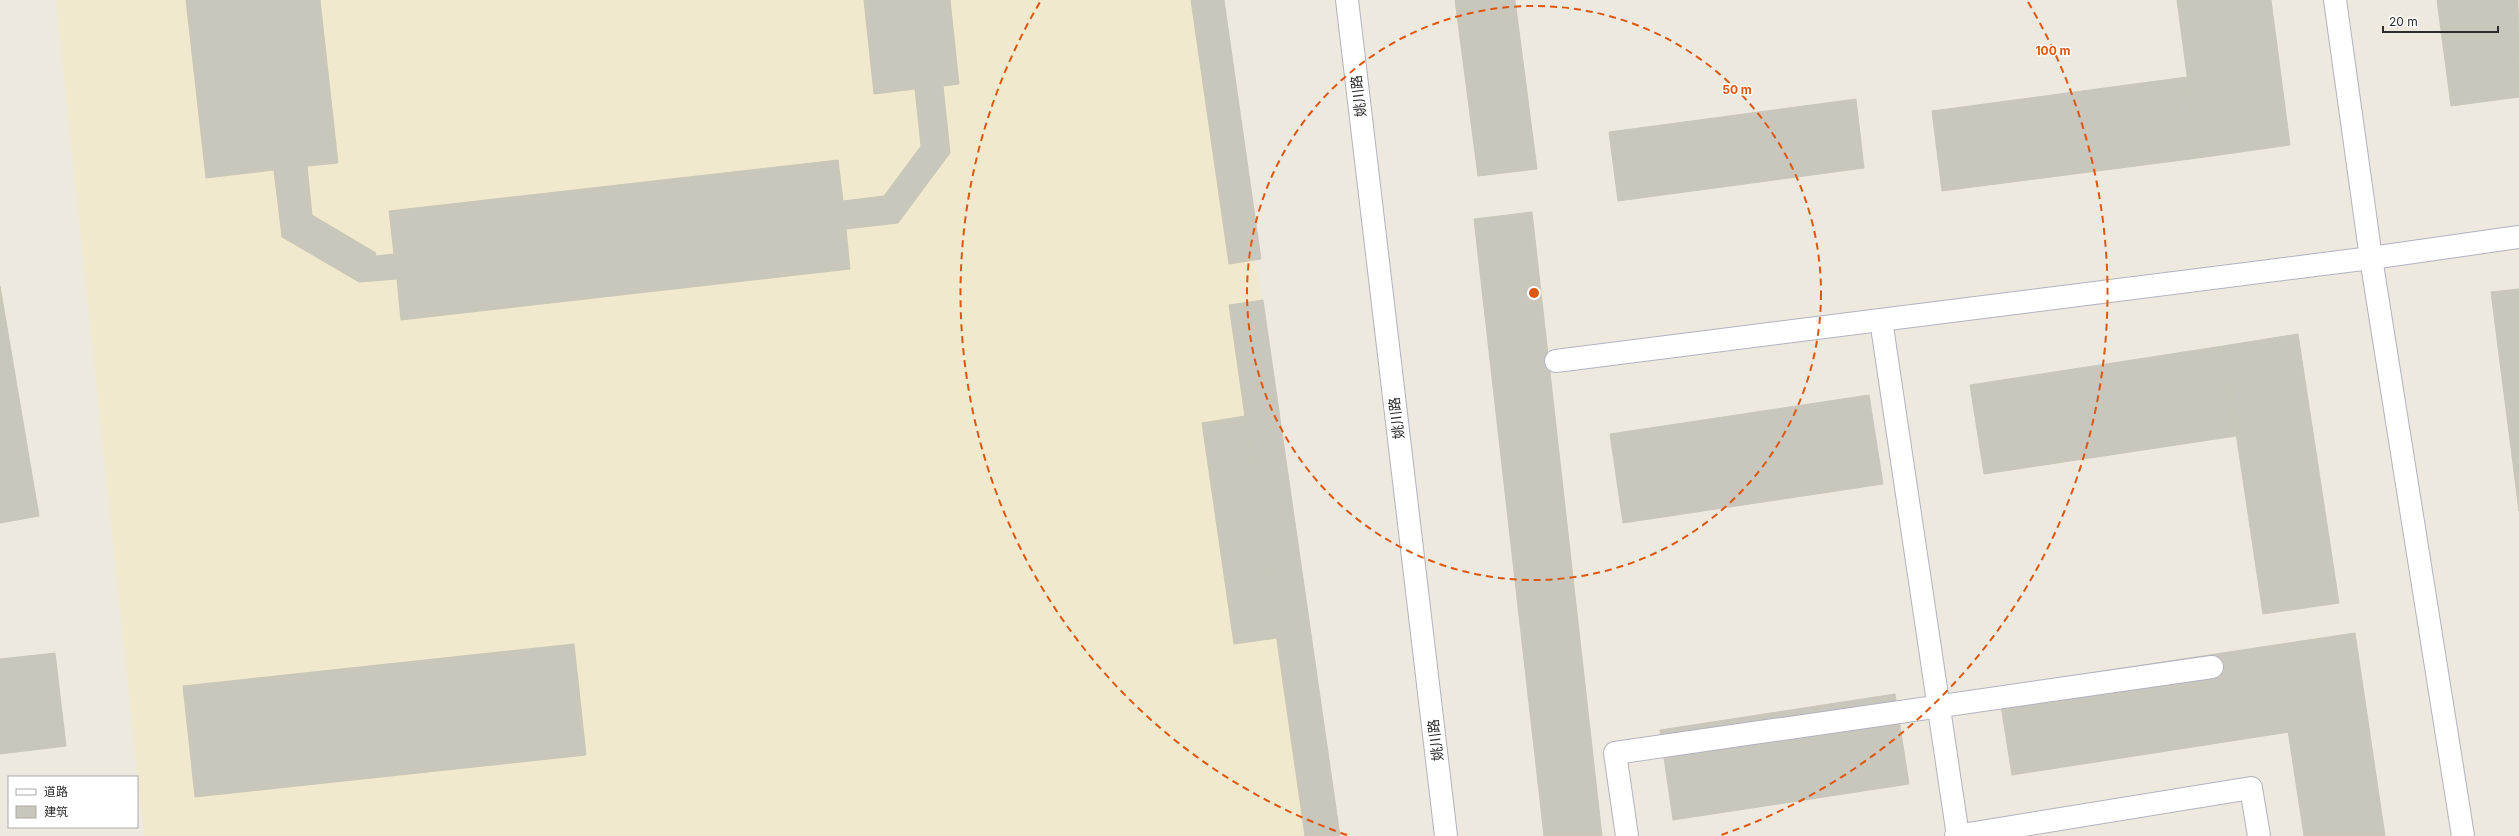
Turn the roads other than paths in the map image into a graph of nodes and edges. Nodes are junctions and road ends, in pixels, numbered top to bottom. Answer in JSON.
{"nodes":[{"id":1,"x":1347,"y":0,"type":"edge"},
{"id":2,"x":2335,"y":0,"type":"edge"},
{"id":3,"x":2519,"y":237,"type":"edge"},
{"id":4,"x":2371,"y":258,"type":"junction"},
{"id":5,"x":1881,"y":320,"type":"junction"},
{"id":6,"x":1556,"y":361,"type":"dead end"},
{"id":7,"x":2212,"y":667,"type":"dead end"},
{"id":8,"x":1938,"y":706,"type":"junction"},
{"id":9,"x":1446,"y":836,"type":"edge"},
{"id":10,"x":1627,"y":836,"type":"edge"},
{"id":11,"x":1957,"y":836,"type":"edge"},
{"id":12,"x":2259,"y":836,"type":"edge"},
{"id":13,"x":2463,"y":836,"type":"edge"}],
"edges":[{"from":1,"to":9,"type":"street","name":"姚川路"},
{"from":2,"to":4,"type":"street"},
{"from":3,"to":4,"type":"street"},
{"from":4,"to":5,"type":"street"},
{"from":4,"to":13,"type":"street"},
{"from":5,"to":6,"type":"street"},
{"from":5,"to":8,"type":"street"},
{"from":7,"to":8,"type":"street"},
{"from":8,"to":10,"type":"street"},
{"from":8,"to":11,"type":"street"},
{"from":11,"to":12,"type":"street"}]}
